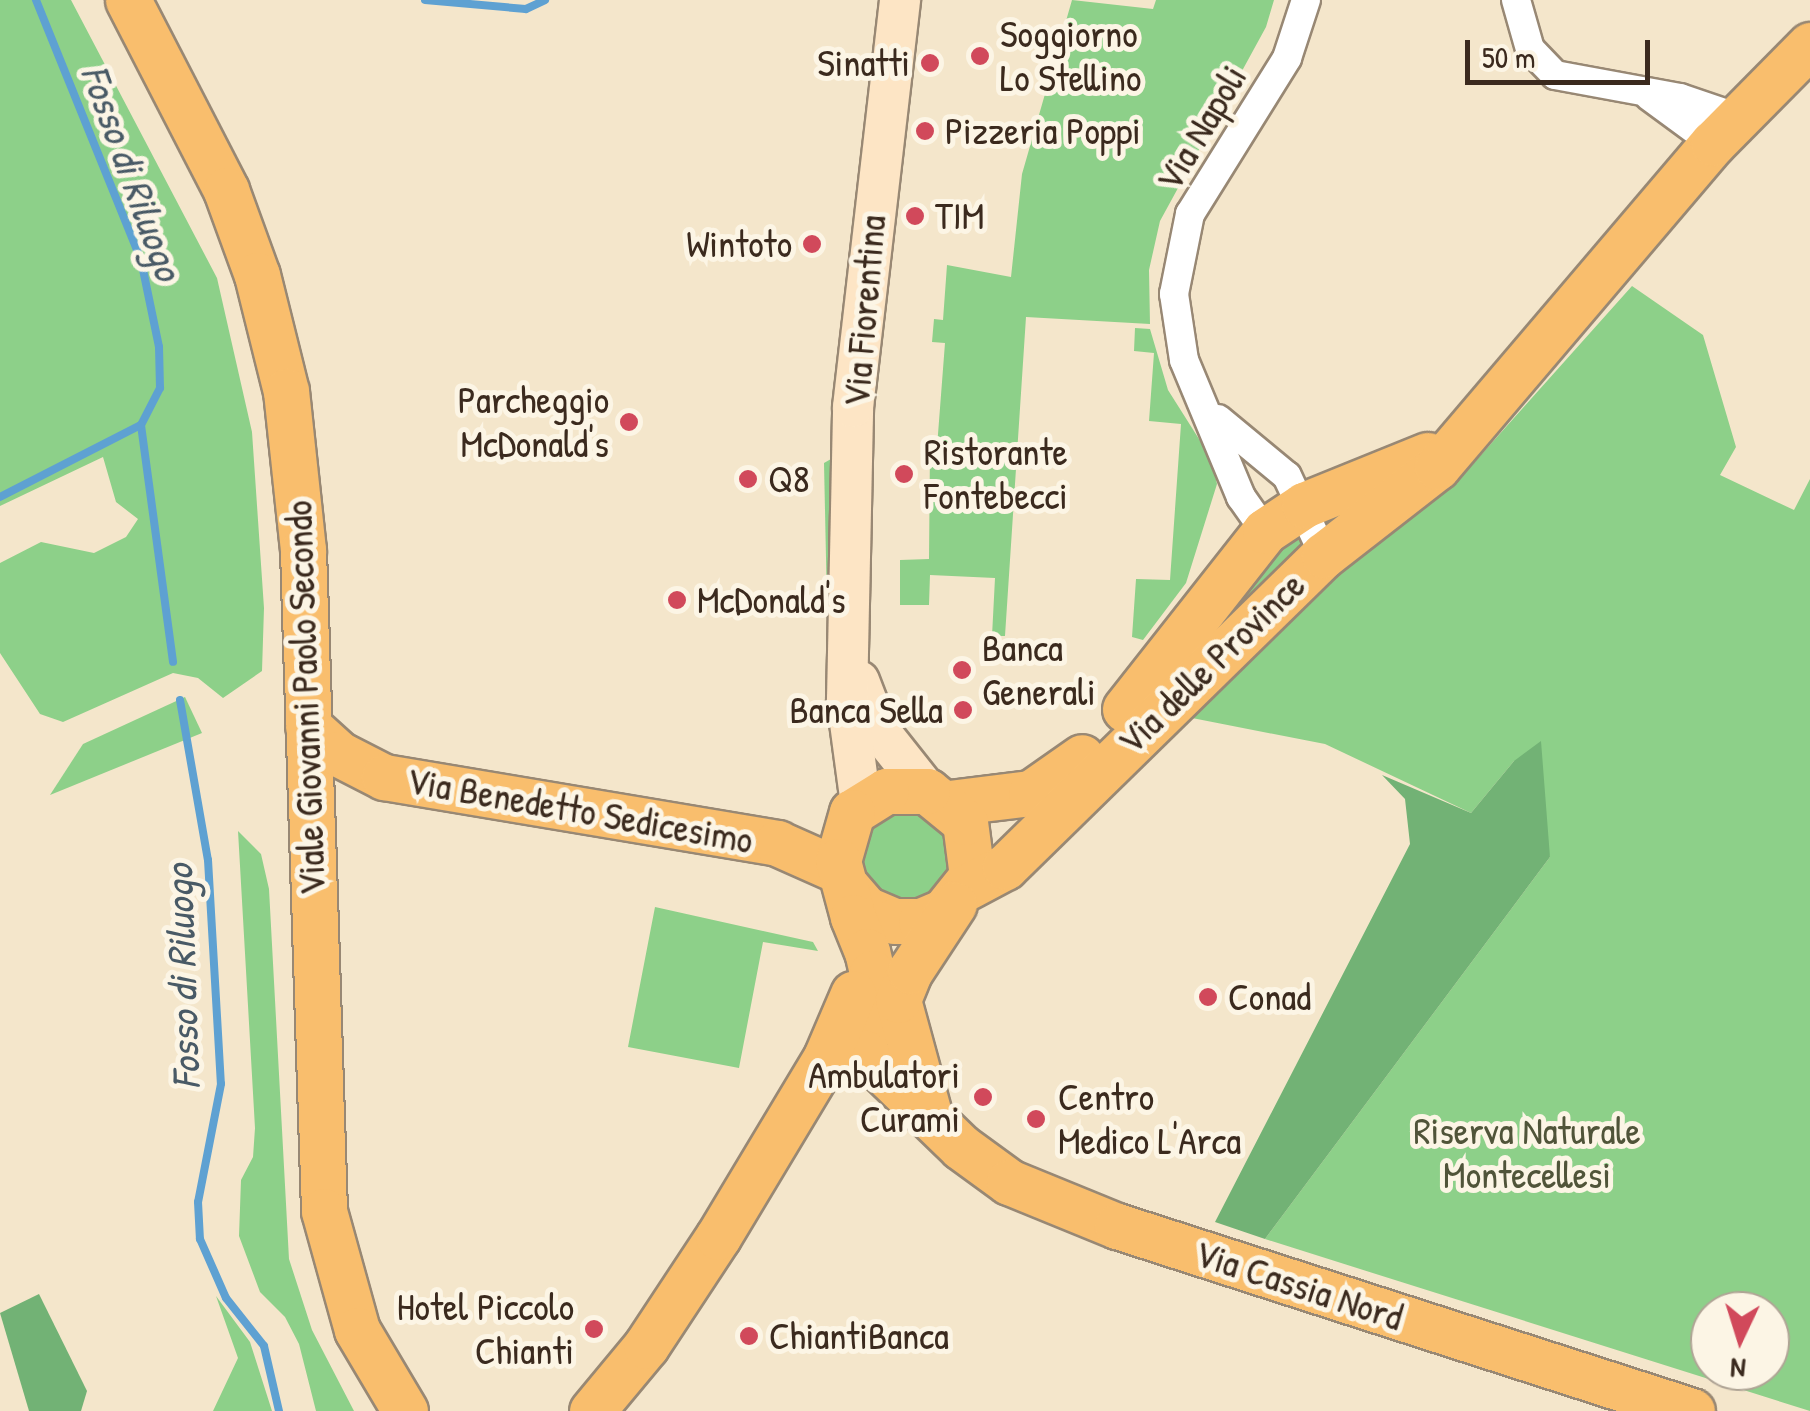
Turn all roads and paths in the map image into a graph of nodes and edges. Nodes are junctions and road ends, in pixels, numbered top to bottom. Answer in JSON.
{"nodes":[{"id":1,"x":128,"y":0,"type":"edge"},
{"id":2,"x":900,"y":0,"type":"edge"},
{"id":3,"x":1306,"y":0,"type":"edge"},
{"id":4,"x":1516,"y":0,"type":"edge"},
{"id":5,"x":1810,"y":45,"type":"edge"},
{"id":6,"x":1724,"y":130,"type":"junction"},
{"id":7,"x":1210,"y":411,"type":"junction"},
{"id":8,"x":1461,"y":442,"type":"junction"},
{"id":9,"x":1295,"y":490,"type":"junction"},
{"id":10,"x":1266,"y":532,"type":"junction"},
{"id":11,"x":1324,"y":555,"type":"junction"},
{"id":12,"x":851,"y":623,"type":"junction"},
{"id":13,"x":308,"y":726,"type":"junction"},
{"id":14,"x":384,"y":777,"type":"junction"},
{"id":15,"x":938,"y":797,"type":"junction"},
{"id":16,"x":309,"y":803,"type":"junction"},
{"id":17,"x":853,"y":813,"type":"junction"},
{"id":18,"x":777,"y":843,"type":"junction"},
{"id":19,"x":846,"y":892,"type":"junction"},
{"id":20,"x":962,"y":895,"type":"junction"},
{"id":21,"x":898,"y":1011,"type":"junction"},
{"id":22,"x":866,"y":1056,"type":"junction"},
{"id":23,"x":807,"y":1089,"type":"junction"},
{"id":24,"x":930,"y":1116,"type":"junction"},
{"id":25,"x":646,"y":1346,"type":"junction"},
{"id":26,"x":405,"y":1411,"type":"edge"},
{"id":27,"x":592,"y":1411,"type":"edge"},
{"id":28,"x":620,"y":1411,"type":"edge"},
{"id":29,"x":1692,"y":1411,"type":"edge"}],
"edges":[{"from":1,"to":13,"type":"main road","name":"Viale Giovanni Paolo Secondo"},
{"from":2,"to":12,"type":"main road","name":"Via Fiorentina"},
{"from":3,"to":7,"type":"street","name":"Via Napoli"},
{"from":4,"to":6,"type":"street"},
{"from":5,"to":6,"type":"main road","name":"Via delle Province"},
{"from":6,"to":8,"type":"main road","name":"Via delle Province"},
{"from":7,"to":9,"type":"street","name":"Via Napoli"},
{"from":7,"to":10,"type":"street","name":"Via Napoli"},
{"from":8,"to":9,"type":"main road","name":"Via delle Province"},
{"from":8,"to":11,"type":"main road","name":"Via delle Province"},
{"from":9,"to":10,"type":"main road","name":"Via delle Province"},
{"from":9,"to":11,"type":"street","name":"Via Napoli"},
{"from":10,"to":15,"type":"main road","name":"Via delle Province"},
{"from":11,"to":20,"type":"main road","name":"Via delle Province"},
{"from":12,"to":15,"type":"main road","name":"Via Fiorentina"},
{"from":12,"to":17,"type":"main road","name":"Via Fiorentina"},
{"from":13,"to":14,"type":"main road","name":"Via Benedetto Sedicesimo"},
{"from":13,"to":16,"type":"main road","name":"Viale Giovanni Paolo Secondo"},
{"from":14,"to":16,"type":"main road","name":"Via Benedetto Sedicesimo"},
{"from":14,"to":18,"type":"main road","name":"Via Benedetto Sedicesimo"},
{"from":15,"to":17,"type":"main road"},
{"from":15,"to":20,"type":"main road","name":"Via Fiorentina"},
{"from":16,"to":26,"type":"main road","name":"Viale Giovanni Paolo Secondo"},
{"from":17,"to":18,"type":"main road","name":"Via Benedetto Sedicesimo"},
{"from":17,"to":19,"type":"main road","name":"Via Fiorentina"},
{"from":18,"to":19,"type":"main road","name":"Via Benedetto Sedicesimo"},
{"from":19,"to":20,"type":"main road"},
{"from":19,"to":22,"type":"main road","name":"Via Fiorentina"},
{"from":19,"to":23,"type":"main road","name":"Via Fiorentina"},
{"from":20,"to":21,"type":"main road"},
{"from":21,"to":22,"type":"main road"},
{"from":21,"to":24,"type":"main road"},
{"from":22,"to":23,"type":"main road"},
{"from":22,"to":24,"type":"main road","name":"Via Cassia Nord"},
{"from":23,"to":25,"type":"main road","name":"Via Fiorentina"},
{"from":24,"to":29,"type":"main road","name":"Via Cassia Nord"},
{"from":25,"to":27,"type":"main road"},
{"from":25,"to":28,"type":"main road"}]}
